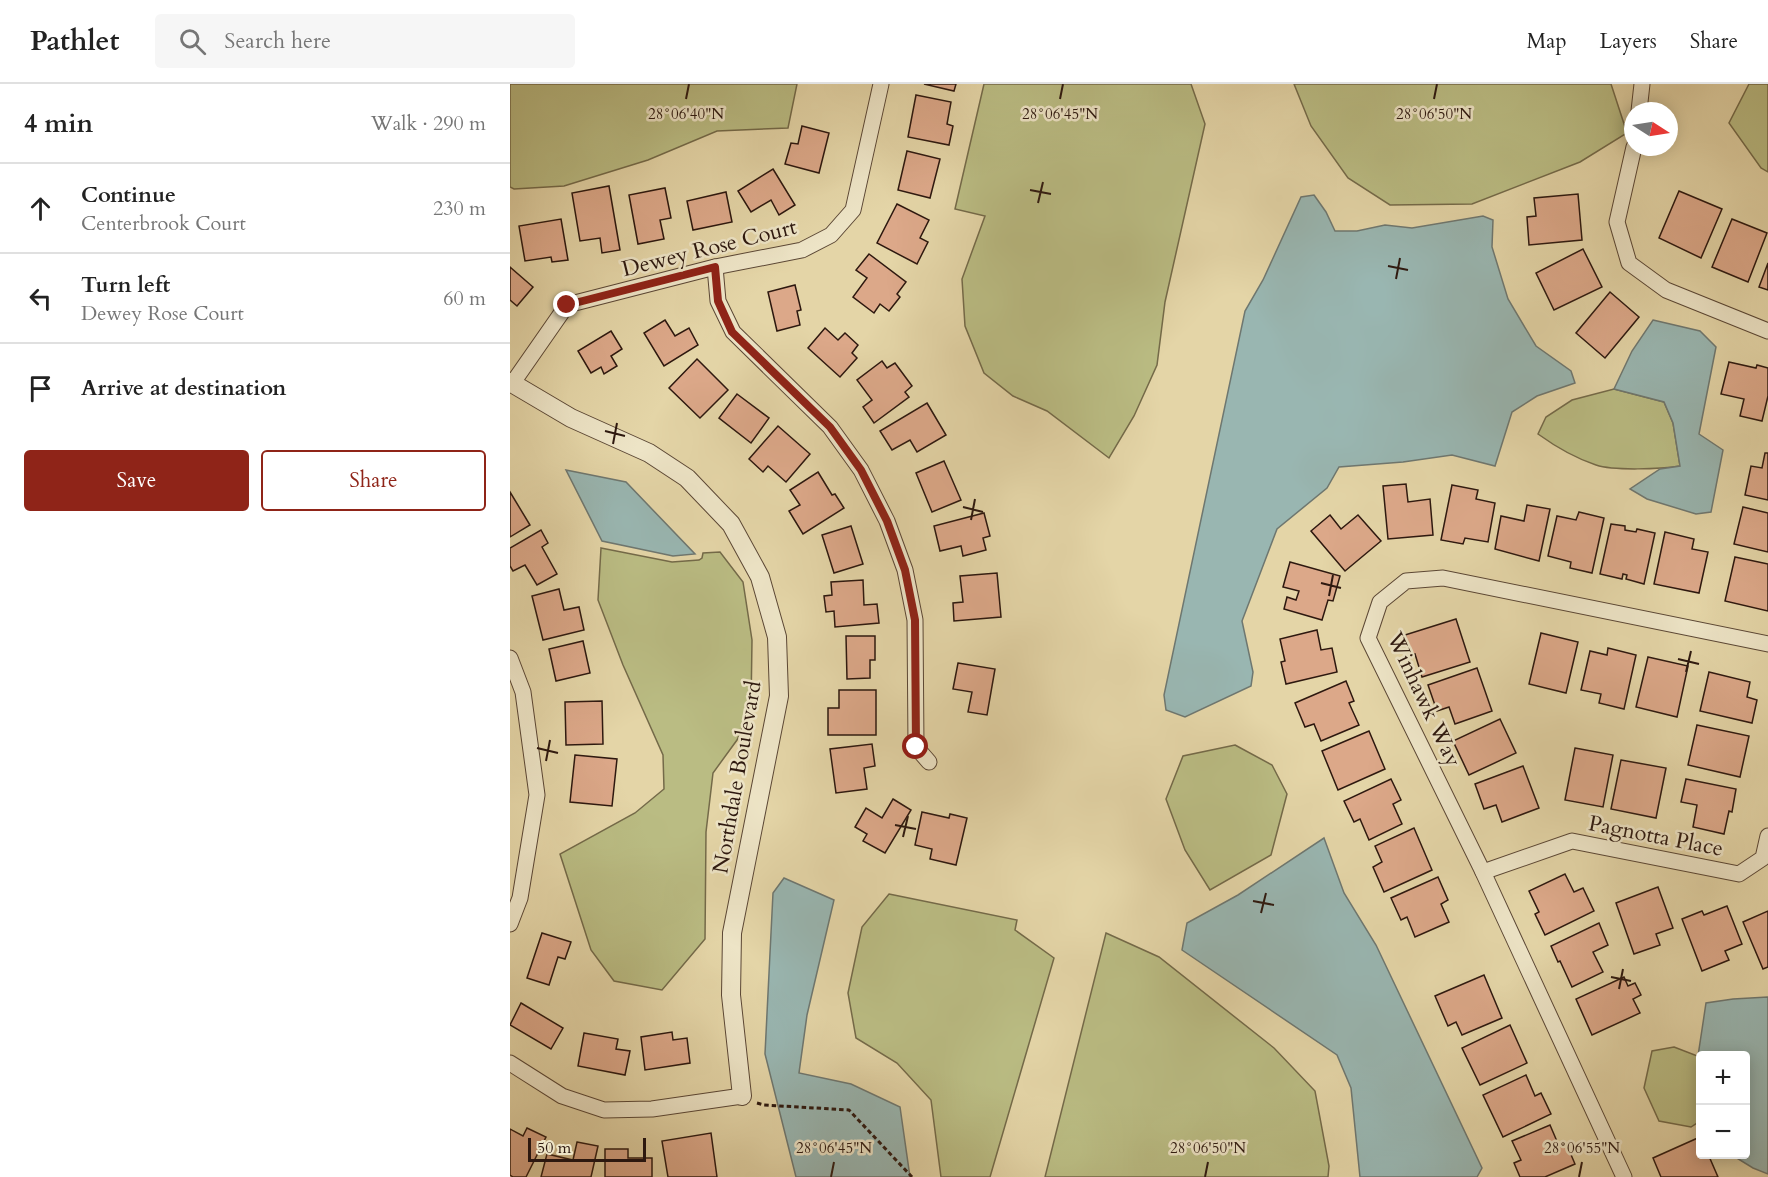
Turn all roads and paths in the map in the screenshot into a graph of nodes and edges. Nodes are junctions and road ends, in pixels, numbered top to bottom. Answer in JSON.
{"nodes":[{"id":1,"x":881,"y":84,"type":"edge"},
{"id":2,"x":1642,"y":84,"type":"edge"},
{"id":3,"x":1641,"y":102,"type":"edge"},
{"id":4,"x":1632,"y":156,"type":"edge"},
{"id":5,"x":715,"y":267,"type":"junction"},
{"id":6,"x":1768,"y":331,"type":"edge"},
{"id":7,"x":511,"y":383,"type":"edge"},
{"id":8,"x":1768,"y":644,"type":"edge"},
{"id":9,"x":510,"y":658,"type":"edge"},
{"id":10,"x":928,"y":762,"type":"dead end"},
{"id":11,"x":1768,"y":836,"type":"edge"},
{"id":12,"x":1483,"y":872,"type":"junction"},
{"id":13,"x":510,"y":924,"type":"edge"},
{"id":14,"x":510,"y":1063,"type":"edge"},
{"id":15,"x":742,"y":1096,"type":"joint"},
{"id":16,"x":771,"y":1106,"type":"dead end"},
{"id":17,"x":912,"y":1177,"type":"edge"},
{"id":18,"x":1624,"y":1177,"type":"edge"}],
"edges":[{"from":1,"to":5,"type":"street","name":"Dewey Rose Court"},
{"from":2,"to":3,"type":"street"},
{"from":4,"to":6,"type":"street"},
{"from":5,"to":7,"type":"street","name":"Dewey Rose Court"},
{"from":5,"to":10,"type":"street"},
{"from":7,"to":15,"type":"street","name":"Northdale Boulevard"},
{"from":8,"to":12,"type":"street","name":"Winhawk Way"},
{"from":9,"to":13,"type":"street"},
{"from":11,"to":12,"type":"street","name":"Pagnotta Place"},
{"from":12,"to":18,"type":"street","name":"Winhawk Way"},
{"from":14,"to":15,"type":"street"},
{"from":16,"to":17,"type":"path"}]}
